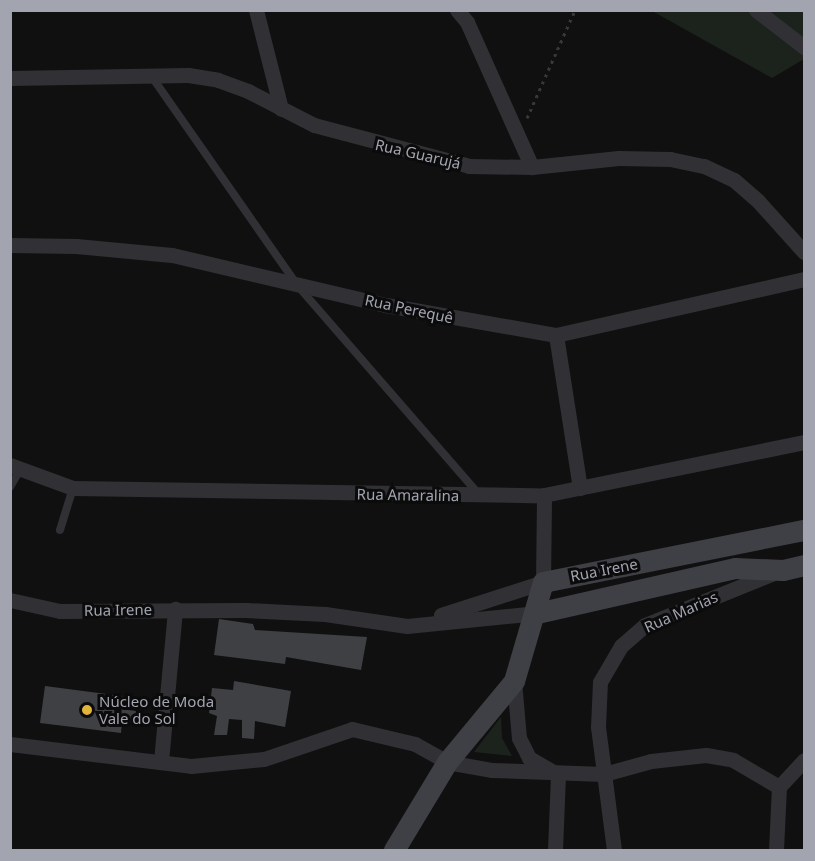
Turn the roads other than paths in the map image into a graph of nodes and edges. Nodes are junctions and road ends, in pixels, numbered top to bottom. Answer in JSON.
{"nodes":[{"id":1,"x":256,"y":10,"type":"edge"},
{"id":2,"x":457,"y":10,"type":"edge"},
{"id":3,"x":756,"y":10,"type":"edge"},
{"id":4,"x":804,"y":47,"type":"edge"},
{"id":5,"x":152,"y":77,"type":"junction"},
{"id":6,"x":10,"y":78,"type":"edge"},
{"id":7,"x":281,"y":109,"type":"junction"},
{"id":8,"x":532,"y":167,"type":"junction"},
{"id":9,"x":10,"y":245,"type":"edge"},
{"id":10,"x":804,"y":252,"type":"edge"},
{"id":11,"x":804,"y":279,"type":"edge"},
{"id":12,"x":297,"y":285,"type":"junction"},
{"id":13,"x":556,"y":335,"type":"junction"},
{"id":14,"x":804,"y":442,"type":"edge"},
{"id":15,"x":15,"y":468,"type":"edge"},
{"id":16,"x":10,"y":487,"type":"edge"},
{"id":17,"x":73,"y":488,"type":"junction"},
{"id":18,"x":580,"y":488,"type":"junction"},
{"id":19,"x":544,"y":495,"type":"junction"},
{"id":20,"x":481,"y":496,"type":"junction"},
{"id":21,"x":60,"y":530,"type":"dead end"},
{"id":22,"x":804,"y":530,"type":"edge"},
{"id":23,"x":804,"y":565,"type":"edge"},
{"id":24,"x":783,"y":570,"type":"junction"},
{"id":25,"x":543,"y":582,"type":"junction"},
{"id":26,"x":10,"y":600,"type":"edge"},
{"id":27,"x":175,"y":609,"type":"junction"},
{"id":28,"x":537,"y":613,"type":"junction"},
{"id":29,"x":407,"y":626,"type":"junction"},
{"id":30,"x":514,"y":681,"type":"junction"},
{"id":31,"x":10,"y":744,"type":"edge"},
{"id":32,"x":804,"y":760,"type":"edge"},
{"id":33,"x":161,"y":761,"type":"junction"},
{"id":34,"x":447,"y":762,"type":"junction"},
{"id":35,"x":604,"y":774,"type":"junction"},
{"id":36,"x":558,"y":775,"type":"junction"},
{"id":37,"x":779,"y":787,"type":"junction"},
{"id":38,"x":394,"y":850,"type":"edge"},
{"id":39,"x":555,"y":850,"type":"edge"},
{"id":40,"x":614,"y":850,"type":"edge"},
{"id":41,"x":776,"y":850,"type":"edge"}],
"edges":[{"from":1,"to":7,"type":"street"},
{"from":2,"to":8,"type":"street"},
{"from":3,"to":4,"type":"street"},
{"from":5,"to":6,"type":"street","name":"Rua Guarujá"},
{"from":5,"to":7,"type":"street","name":"Rua Guarujá"},
{"from":5,"to":12,"type":"lane"},
{"from":7,"to":8,"type":"street","name":"Rua Guarujá"},
{"from":8,"to":10,"type":"street","name":"Rua Guarujá"},
{"from":9,"to":12,"type":"street","name":"Rua Perequê"},
{"from":11,"to":13,"type":"street","name":"Rua Perequê"},
{"from":12,"to":13,"type":"street","name":"Rua Perequê"},
{"from":12,"to":20,"type":"lane"},
{"from":13,"to":18,"type":"street"},
{"from":14,"to":18,"type":"street","name":"Rua Amaralina"},
{"from":15,"to":16,"type":"lane"},
{"from":15,"to":17,"type":"street","name":"Rua Amaralina"},
{"from":17,"to":20,"type":"street","name":"Rua Amaralina"},
{"from":17,"to":21,"type":"lane"},
{"from":18,"to":19,"type":"street","name":"Rua Amaralina"},
{"from":19,"to":20,"type":"street","name":"Rua Amaralina"},
{"from":19,"to":25,"type":"street"},
{"from":22,"to":25,"type":"street","name":"Rua Irene"},
{"from":23,"to":24,"type":"street","name":"Rua Marias"},
{"from":24,"to":28,"type":"street","name":"Rua Irene"},
{"from":24,"to":35,"type":"street","name":"Rua Marias"},
{"from":25,"to":28,"type":"street"},
{"from":25,"to":29,"type":"street","name":"Rua Irene"},
{"from":26,"to":27,"type":"street","name":"Rua Irene"},
{"from":27,"to":29,"type":"street","name":"Rua Irene"},
{"from":27,"to":33,"type":"street"},
{"from":28,"to":29,"type":"street","name":"Rua Irene"},
{"from":28,"to":30,"type":"street"},
{"from":30,"to":34,"type":"street"},
{"from":30,"to":36,"type":"street"},
{"from":31,"to":33,"type":"street"},
{"from":32,"to":37,"type":"street"},
{"from":33,"to":34,"type":"street"},
{"from":34,"to":36,"type":"street"},
{"from":34,"to":38,"type":"street"},
{"from":35,"to":36,"type":"street"},
{"from":35,"to":37,"type":"street"},
{"from":35,"to":40,"type":"street","name":"Rua Marias"},
{"from":36,"to":39,"type":"street"},
{"from":37,"to":41,"type":"street"}]}
